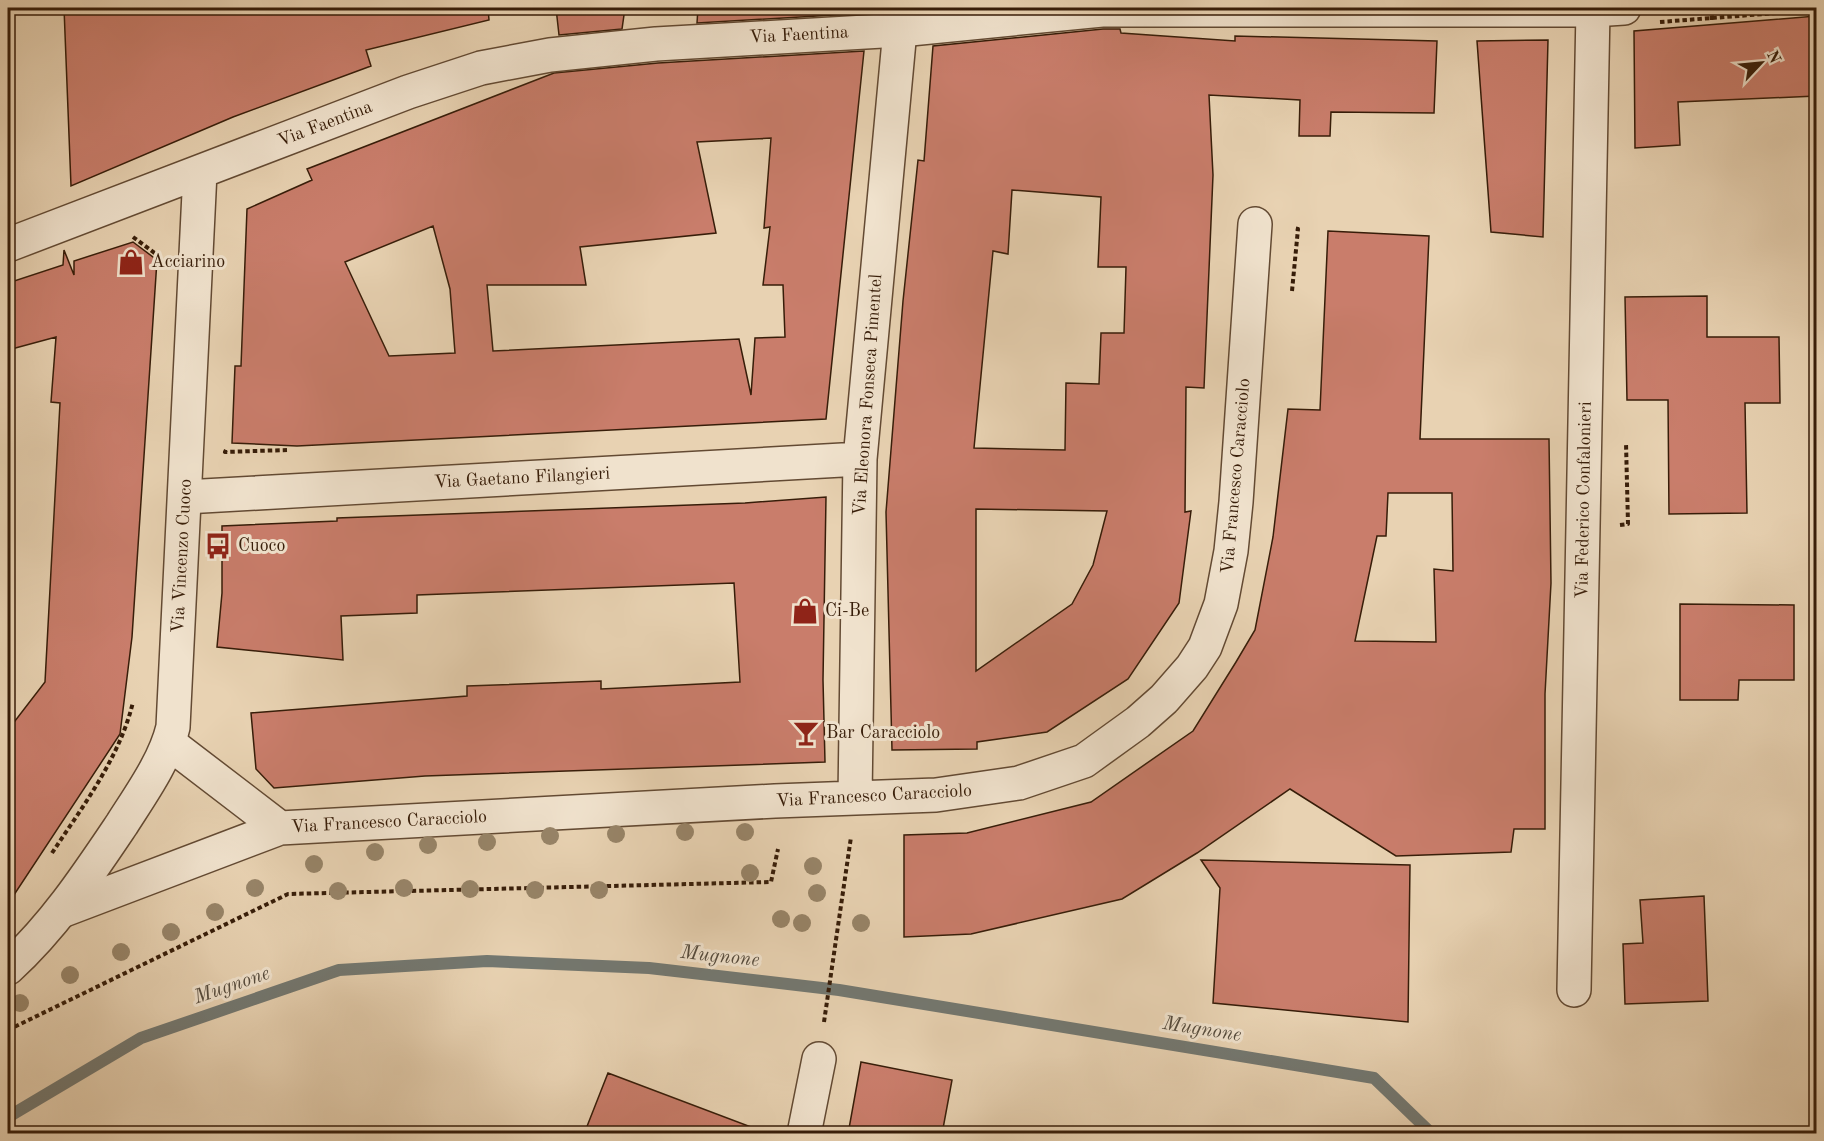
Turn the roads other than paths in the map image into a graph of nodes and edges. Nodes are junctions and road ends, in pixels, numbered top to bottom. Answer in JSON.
{"nodes":[{"id":1,"x":1102,"y":9,"type":"edge"},
{"id":2,"x":1608,"y":9,"type":"edge"},
{"id":3,"x":900,"y":30,"type":"junction"},
{"id":4,"x":200,"y":172,"type":"junction"},
{"id":5,"x":1255,"y":224,"type":"road end"},
{"id":6,"x":8,"y":245,"type":"edge"},
{"id":7,"x":860,"y":459,"type":"junction"},
{"id":8,"x":185,"y":497,"type":"junction"},
{"id":9,"x":169,"y":743,"type":"junction"},
{"id":10,"x":855,"y":797,"type":"junction"},
{"id":11,"x":280,"y":828,"type":"junction"},
{"id":12,"x":64,"y":910,"type":"junction"},
{"id":13,"x":8,"y":968,"type":"edge"},
{"id":14,"x":1574,"y":990,"type":"dead end"},
{"id":15,"x":819,"y":1059,"type":"road end"},
{"id":16,"x":804,"y":1134,"type":"edge"}],
"edges":[{"from":1,"to":2,"type":"street","name":"Via Faentina"},
{"from":1,"to":3,"type":"street","name":"Via Faentina"},
{"from":2,"to":14,"type":"street","name":"Via Federico Confalonieri"},
{"from":3,"to":4,"type":"street","name":"Via Faentina"},
{"from":3,"to":7,"type":"street","name":"Via Eleonora Fonseca Pimentel"},
{"from":4,"to":6,"type":"street","name":"Via Faentina"},
{"from":4,"to":8,"type":"street","name":"Via Vincenzo Cuoco"},
{"from":5,"to":10,"type":"street","name":"Via Francesco Caracciolo"},
{"from":7,"to":8,"type":"street","name":"Via Gaetano Filangieri"},
{"from":7,"to":10,"type":"street","name":"Via Eleonora Fonseca Pimentel"},
{"from":8,"to":9,"type":"street","name":"Via Vincenzo Cuoco"},
{"from":9,"to":11,"type":"street","name":"Via Francesco Caracciolo"},
{"from":9,"to":12,"type":"street","name":"Via Vincenzo Cuoco"},
{"from":10,"to":11,"type":"street","name":"Via Francesco Caracciolo"},
{"from":11,"to":12,"type":"street","name":"Via Francesco Caracciolo"},
{"from":12,"to":13,"type":"street","name":"Via Francesco Caracciolo"},
{"from":15,"to":16,"type":"street"}]}
